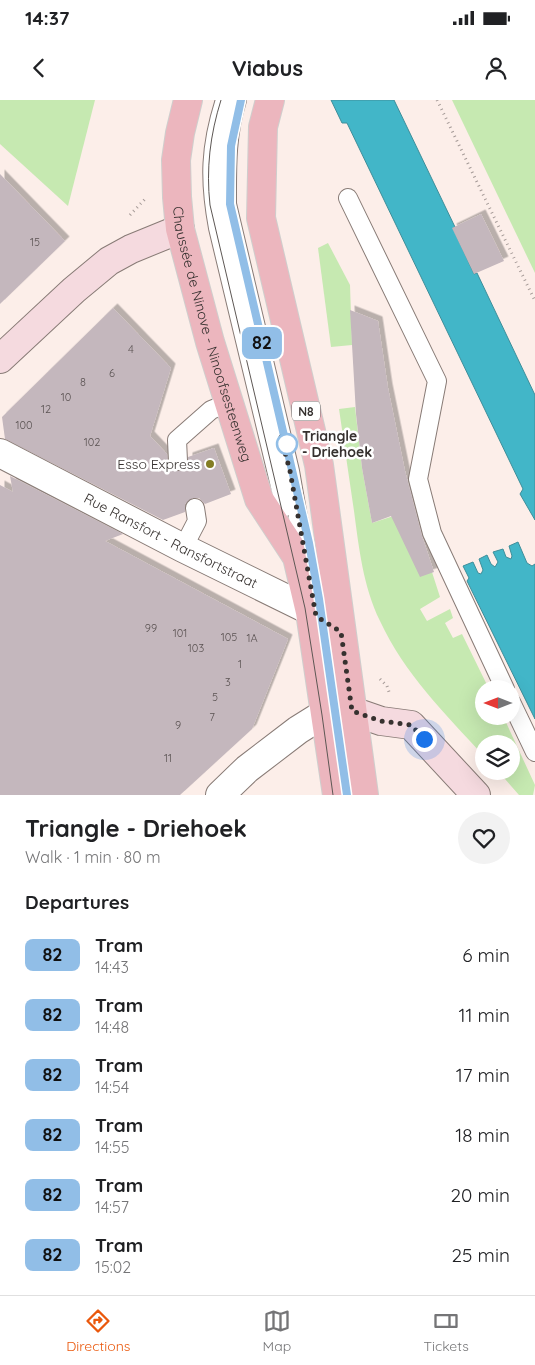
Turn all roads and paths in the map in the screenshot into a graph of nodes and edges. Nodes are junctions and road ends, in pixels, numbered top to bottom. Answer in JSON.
{"nodes":[{"id":1,"x":188,"y":100,"type":"edge"},
{"id":2,"x":225,"y":100,"type":"edge"},
{"id":3,"x":238,"y":100,"type":"edge"},
{"id":4,"x":270,"y":100,"type":"edge"},
{"id":5,"x":437,"y":100,"type":"edge"},
{"id":6,"x":148,"y":190,"type":"dead end"},
{"id":7,"x":348,"y":198,"type":"dead end"},
{"id":8,"x":128,"y":217,"type":"dead end"},
{"id":9,"x":180,"y":229,"type":"junction"},
{"id":10,"x":535,"y":301,"type":"edge"},
{"id":11,"x":0,"y":359,"type":"edge"},
{"id":12,"x":228,"y":403,"type":"junction"},
{"id":13,"x":0,"y":453,"type":"edge"},
{"id":14,"x":178,"y":461,"type":"dead end"},
{"id":15,"x":195,"y":508,"type":"dead end"},
{"id":16,"x":183,"y":548,"type":"junction"},
{"id":17,"x":297,"y":557,"type":"junction"},
{"id":18,"x":313,"y":614,"type":"junction"},
{"id":19,"x":341,"y":632,"type":"junction"},
{"id":20,"x":501,"y":680,"type":"edge"},
{"id":21,"x":339,"y":713,"type":"junction"},
{"id":22,"x":520,"y":721,"type":"edge"},
{"id":23,"x":535,"y":752,"type":"edge"},
{"id":24,"x":220,"y":795,"type":"edge"},
{"id":25,"x":337,"y":795,"type":"edge"},
{"id":26,"x":364,"y":795,"type":"edge"},
{"id":27,"x":476,"y":795,"type":"edge"}],
"edges":[{"from":1,"to":9,"type":"main road","name":"Chaussée de Ninove - Ninoofsesteenweg","number":"N8"},
{"from":2,"to":17,"type":"lane","name":"Chaussée de Ninove - Ninoofsesteenweg"},
{"from":3,"to":18,"type":"lane","name":"Chaussée de Ninove - Ninoofsesteenweg"},
{"from":4,"to":19,"type":"main road","name":"Chaussée de Ninove - Ninoofsesteenweg","number":"N8"},
{"from":5,"to":10,"type":"path"},
{"from":6,"to":8,"type":"path"},
{"from":7,"to":20,"type":"lane"},
{"from":9,"to":11,"type":"street"},
{"from":9,"to":12,"type":"main road","name":"Chaussée de Ninove - Ninoofsesteenweg","number":"N8"},
{"from":12,"to":14,"type":"lane"},
{"from":12,"to":17,"type":"main road","name":"Chaussée de Ninove - Ninoofsesteenweg","number":"N8"},
{"from":13,"to":16,"type":"street","name":"Rue Ransfort - Ransfortstraat"},
{"from":15,"to":16,"type":"lane"},
{"from":16,"to":18,"type":"street","name":"Rue Ransfort - Ransfortstraat"},
{"from":17,"to":18,"type":"main road","name":"Chaussée de Ninove - Ninoofsesteenweg","number":"N8"},
{"from":18,"to":19,"type":"street","name":"Rue Ransfort - Ransfortstraat"},
{"from":18,"to":21,"type":"main road","name":"Chaussée de Ninove - Ninoofsesteenweg","number":"N8"},
{"from":19,"to":21,"type":"main road","name":"Chaussée de Ninove - Ninoofsesteenweg","number":"N8"},
{"from":21,"to":24,"type":"street"},
{"from":21,"to":25,"type":"main road","name":"Chaussée de Ninove - Ninoofsesteenweg","number":"N8"},
{"from":21,"to":26,"type":"main road","name":"Chaussée de Ninove - Ninoofsesteenweg","number":"N8"},
{"from":21,"to":27,"type":"street"},
{"from":22,"to":23,"type":"lane"}]}
